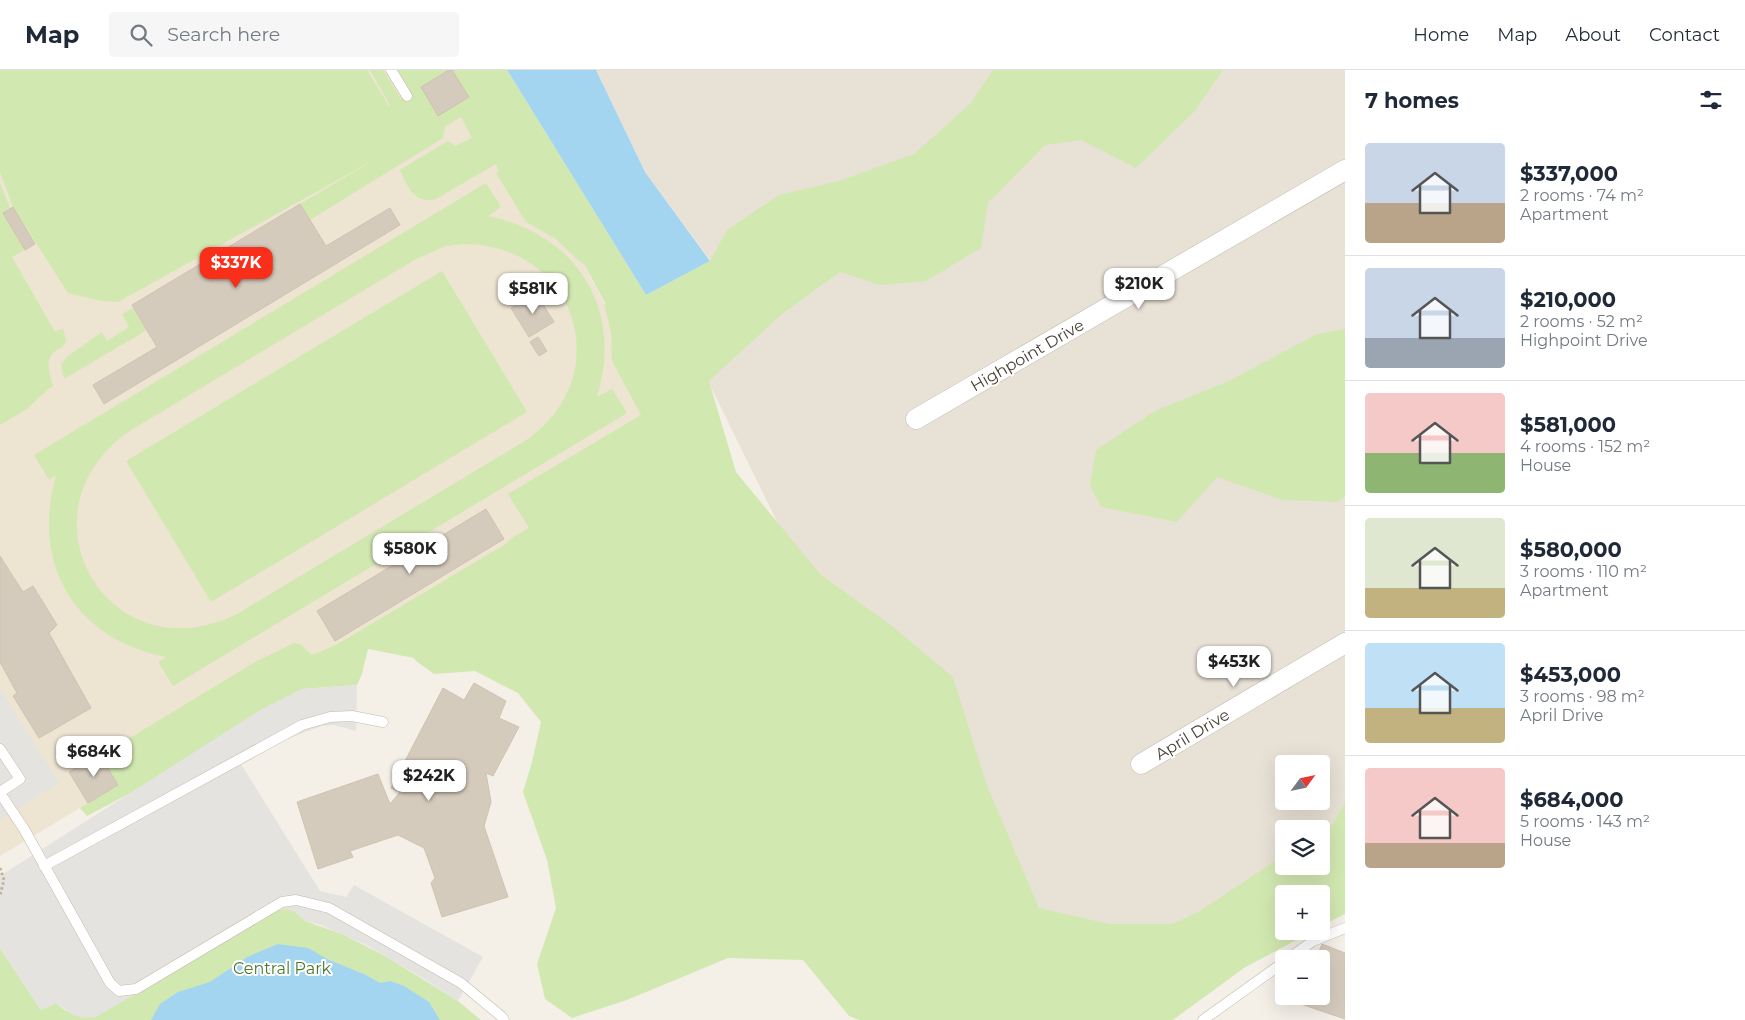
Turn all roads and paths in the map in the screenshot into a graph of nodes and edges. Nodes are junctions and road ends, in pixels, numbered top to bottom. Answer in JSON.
{"nodes":[{"id":1,"x":391,"y":70,"type":"edge"},
{"id":2,"x":407,"y":96,"type":"dead end"},
{"id":3,"x":1345,"y":170,"type":"edge"},
{"id":4,"x":916,"y":419,"type":"dead end"},
{"id":5,"x":1345,"y":643,"type":"edge"},
{"id":6,"x":384,"y":722,"type":"dead end"},
{"id":7,"x":0,"y":749,"type":"edge"},
{"id":8,"x":1142,"y":764,"type":"dead end"},
{"id":9,"x":0,"y":792,"type":"edge"},
{"id":10,"x":44,"y":866,"type":"junction"},
{"id":11,"x":0,"y":868,"type":"edge"},
{"id":12,"x":0,"y":895,"type":"edge"},
{"id":13,"x":1345,"y":928,"type":"edge"},
{"id":14,"x":1300,"y":950,"type":"edge"},
{"id":15,"x":1275,"y":968,"type":"edge"},
{"id":16,"x":504,"y":1020,"type":"edge"},
{"id":17,"x":1203,"y":1020,"type":"edge"}],
"edges":[{"from":1,"to":2,"type":"lane"},
{"from":3,"to":4,"type":"street","name":"Highpoint Drive"},
{"from":5,"to":8,"type":"street","name":"April Drive"},
{"from":6,"to":10,"type":"lane"},
{"from":7,"to":9,"type":"lane"},
{"from":9,"to":10,"type":"lane"},
{"from":10,"to":16,"type":"lane"},
{"from":11,"to":12,"type":"path"},
{"from":13,"to":14,"type":"lane"},
{"from":15,"to":17,"type":"lane"}]}
